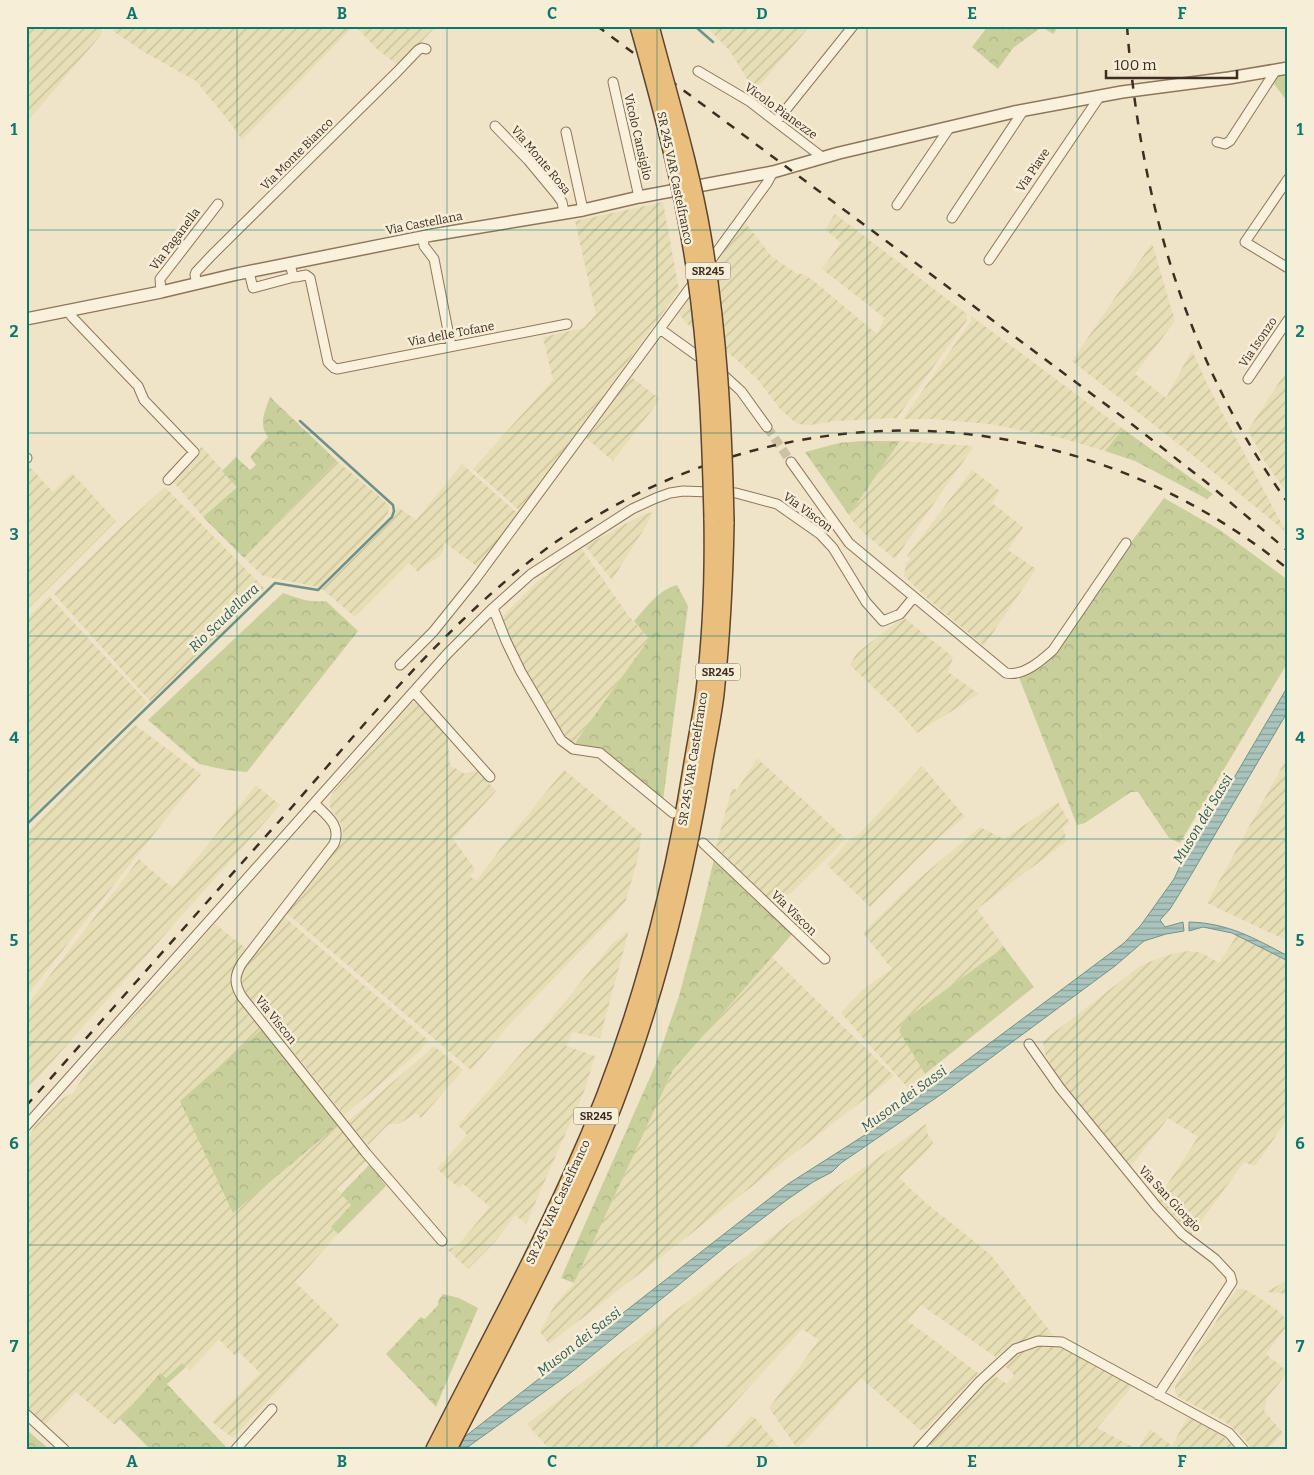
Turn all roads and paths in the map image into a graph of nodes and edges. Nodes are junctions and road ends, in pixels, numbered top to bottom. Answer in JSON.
{"nodes":[{"id":1,"x":638,"y":26,"type":"edge"},
{"id":2,"x":650,"y":26,"type":"edge"},
{"id":3,"x":853,"y":26,"type":"edge"},
{"id":4,"x":426,"y":49,"type":"dead end"},
{"id":5,"x":1288,"y":68,"type":"edge"},
{"id":6,"x":1276,"y":70,"type":"junction"},
{"id":7,"x":698,"y":71,"type":"dead end"},
{"id":8,"x":613,"y":82,"type":"dead end"},
{"id":9,"x":1100,"y":96,"type":"junction"},
{"id":10,"x":1023,"y":111,"type":"junction"},
{"id":11,"x":776,"y":122,"type":"junction"},
{"id":12,"x":495,"y":126,"type":"dead end"},
{"id":13,"x":950,"y":127,"type":"junction"},
{"id":14,"x":566,"y":132,"type":"dead end"},
{"id":15,"x":1217,"y":142,"type":"dead end"},
{"id":16,"x":822,"y":157,"type":"junction"},
{"id":17,"x":773,"y":172,"type":"junction"},
{"id":18,"x":1288,"y":179,"type":"edge"},
{"id":19,"x":639,"y":197,"type":"junction"},
{"id":20,"x":218,"y":204,"type":"dead end"},
{"id":21,"x":897,"y":205,"type":"dead end"},
{"id":22,"x":583,"y":210,"type":"junction"},
{"id":23,"x":564,"y":212,"type":"junction"},
{"id":24,"x":952,"y":218,"type":"dead end"},
{"id":25,"x":423,"y":237,"type":"junction"},
{"id":26,"x":990,"y":260,"type":"dead end"},
{"id":27,"x":290,"y":264,"type":"junction"},
{"id":28,"x":1288,"y":268,"type":"edge"},
{"id":29,"x":249,"y":272,"type":"junction"},
{"id":30,"x":294,"y":277,"type":"junction"},
{"id":31,"x":197,"y":284,"type":"junction"},
{"id":32,"x":161,"y":292,"type":"junction"},
{"id":33,"x":67,"y":310,"type":"junction"},
{"id":34,"x":26,"y":319,"type":"edge"},
{"id":35,"x":1288,"y":320,"type":"edge"},
{"id":36,"x":567,"y":324,"type":"dead end"},
{"id":37,"x":660,"y":329,"type":"junction"},
{"id":38,"x":451,"y":346,"type":"junction"},
{"id":39,"x":1248,"y":379,"type":"dead end"},
{"id":40,"x":767,"y":428,"type":"tunnel mouth"},
{"id":41,"x":791,"y":462,"type":"tunnel mouth"},
{"id":42,"x":168,"y":480,"type":"dead end"},
{"id":43,"x":719,"y":520,"type":"junction"},
{"id":44,"x":1126,"y":543,"type":"dead end"},
{"id":45,"x":914,"y":597,"type":"junction"},
{"id":46,"x":493,"y":608,"type":"junction"},
{"id":47,"x":400,"y":665,"type":"dead end"},
{"id":48,"x":414,"y":692,"type":"junction"},
{"id":49,"x":490,"y":777,"type":"dead end"},
{"id":50,"x":314,"y":802,"type":"junction"},
{"id":51,"x":673,"y":814,"type":"dead end"},
{"id":52,"x":703,"y":843,"type":"dead end"},
{"id":53,"x":825,"y":959,"type":"dead end"},
{"id":54,"x":1029,"y":1044,"type":"dead end"},
{"id":55,"x":26,"y":1126,"type":"edge"},
{"id":56,"x":442,"y":1242,"type":"dead end"},
{"id":57,"x":1158,"y":1395,"type":"junction"},
{"id":58,"x":272,"y":1409,"type":"dead end"},
{"id":59,"x":26,"y":1414,"type":"edge"},
{"id":60,"x":64,"y":1449,"type":"edge"},
{"id":61,"x":236,"y":1449,"type":"edge"},
{"id":62,"x":434,"y":1449,"type":"edge"},
{"id":63,"x":449,"y":1449,"type":"edge"},
{"id":64,"x":918,"y":1449,"type":"edge"},
{"id":65,"x":1243,"y":1449,"type":"edge"}],
"edges":[{"from":1,"to":43,"type":"highway","name":"SR 245 VAR Castelfranco","number":"SR245","bridge":true},
{"from":2,"to":43,"type":"highway","name":"SR 245 VAR Castelfranco","number":"SR245","bridge":true},
{"from":3,"to":11,"type":"street"},
{"from":4,"to":31,"type":"street","name":"Via Monte Bianco"},
{"from":5,"to":6,"type":"street"},
{"from":6,"to":9,"type":"street"},
{"from":6,"to":15,"type":"street"},
{"from":7,"to":11,"type":"street","name":"Vicolo Pianezze"},
{"from":8,"to":19,"type":"street","name":"Vicolo Cansiglio"},
{"from":9,"to":10,"type":"street"},
{"from":9,"to":26,"type":"street","name":"Via Piave"},
{"from":10,"to":13,"type":"street"},
{"from":10,"to":24,"type":"street"},
{"from":11,"to":16,"type":"street","name":"Vicolo Pianezze"},
{"from":12,"to":23,"type":"street","name":"Via Monte Rosa"},
{"from":13,"to":16,"type":"street"},
{"from":13,"to":21,"type":"street"},
{"from":14,"to":22,"type":"street"},
{"from":16,"to":17,"type":"street","name":"Via Castellana"},
{"from":17,"to":19,"type":"street","name":"Via Castellana"},
{"from":17,"to":37,"type":"street"},
{"from":18,"to":28,"type":"street"},
{"from":19,"to":22,"type":"street","name":"Via Castellana"},
{"from":20,"to":32,"type":"street","name":"Via Paganella"},
{"from":22,"to":23,"type":"street","name":"Via Castellana"},
{"from":23,"to":25,"type":"street","name":"Via Castellana"},
{"from":25,"to":27,"type":"street","name":"Via Castellana"},
{"from":25,"to":38,"type":"street"},
{"from":27,"to":29,"type":"street","name":"Via Castellana"},
{"from":27,"to":30,"type":"street"},
{"from":29,"to":30,"type":"street"},
{"from":29,"to":31,"type":"street","name":"Via Castellana"},
{"from":30,"to":38,"type":"street","name":"Via delle Tofane"},
{"from":31,"to":32,"type":"street","name":"Via Castellana"},
{"from":32,"to":33,"type":"street","name":"Via Castellana"},
{"from":33,"to":34,"type":"street","name":"Via Castellana"},
{"from":33,"to":42,"type":"street"},
{"from":35,"to":39,"type":"street","name":"Via Isonzo"},
{"from":36,"to":38,"type":"street","name":"Via delle Tofane"},
{"from":37,"to":40,"type":"street"},
{"from":37,"to":47,"type":"street"},
{"from":41,"to":45,"type":"street","name":"Via Viscon"},
{"from":43,"to":62,"type":"highway","name":"SR 245 VAR Castelfranco","number":"SR245"},
{"from":43,"to":63,"type":"highway","name":"SR 245 VAR Castelfranco","number":"SR245"},
{"from":44,"to":45,"type":"street","name":"Via Viscon"},
{"from":45,"to":46,"type":"street","name":"Via Viscon"},
{"from":46,"to":48,"type":"street","name":"Via Viscon"},
{"from":46,"to":51,"type":"street"},
{"from":48,"to":49,"type":"street"},
{"from":48,"to":50,"type":"street","name":"Via Viscon"},
{"from":50,"to":55,"type":"street","name":"Via Viscon"},
{"from":50,"to":56,"type":"street","name":"Via Viscon"},
{"from":52,"to":53,"type":"street","name":"Via Viscon"},
{"from":54,"to":57,"type":"street","name":"Via San Giorgio"},
{"from":57,"to":64,"type":"street"},
{"from":57,"to":65,"type":"street"},
{"from":58,"to":61,"type":"street"},
{"from":59,"to":60,"type":"street"}]}
